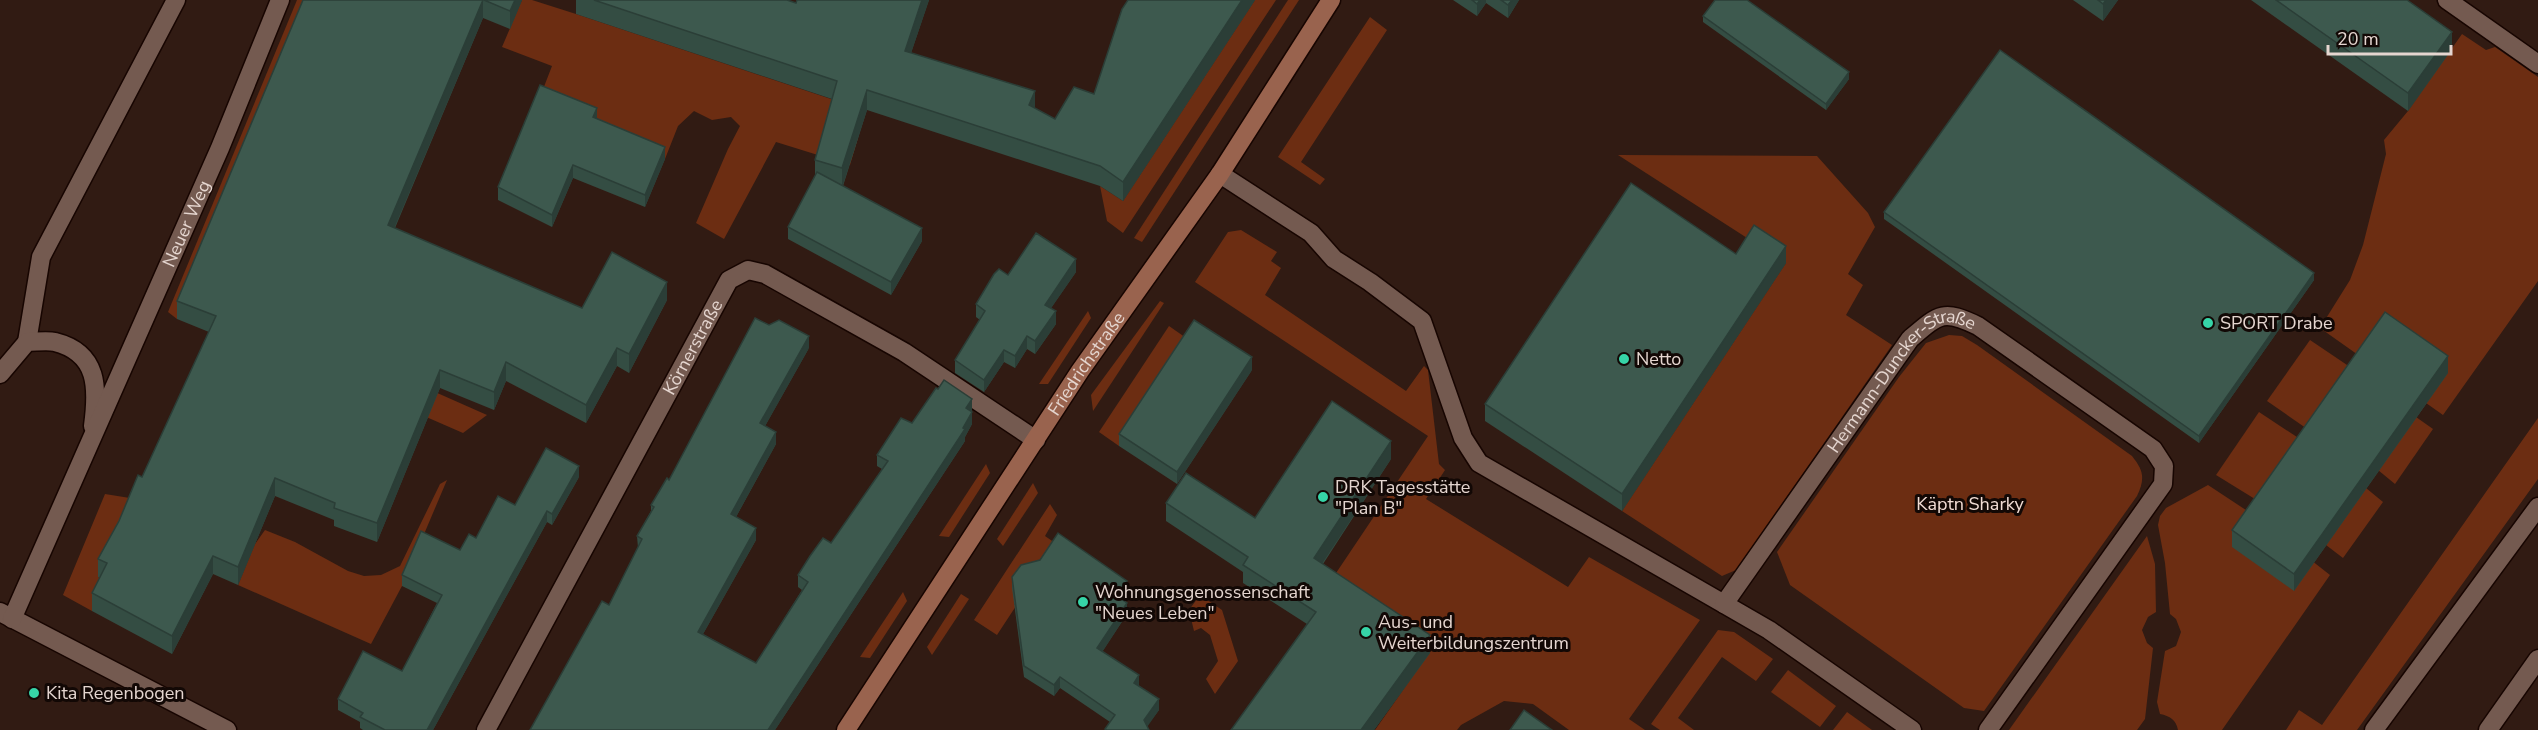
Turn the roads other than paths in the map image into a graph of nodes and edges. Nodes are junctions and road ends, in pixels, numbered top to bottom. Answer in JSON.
{"nodes":[{"id":1,"x":176,"y":0,"type":"edge"},
{"id":2,"x":280,"y":0,"type":"edge"},
{"id":3,"x":1331,"y":0,"type":"edge"},
{"id":4,"x":2447,"y":0,"type":"edge"},
{"id":5,"x":2538,"y":64,"type":"edge"},
{"id":6,"x":1220,"y":174,"type":"junction"},
{"id":7,"x":27,"y":342,"type":"junction"},
{"id":8,"x":0,"y":374,"type":"edge"},
{"id":9,"x":1036,"y":440,"type":"junction"},
{"id":10,"x":91,"y":445,"type":"junction"},
{"id":11,"x":2538,"y":507,"type":"edge"},
{"id":12,"x":1724,"y":604,"type":"junction"},
{"id":13,"x":6,"y":616,"type":"edge"},
{"id":14,"x":2538,"y":659,"type":"edge"},
{"id":15,"x":227,"y":730,"type":"edge"},
{"id":16,"x":486,"y":730,"type":"edge"},
{"id":17,"x":846,"y":730,"type":"edge"},
{"id":18,"x":1912,"y":730,"type":"edge"},
{"id":19,"x":1988,"y":730,"type":"edge"},
{"id":20,"x":2374,"y":730,"type":"edge"},
{"id":21,"x":2488,"y":730,"type":"edge"}],
"edges":[{"from":1,"to":7,"type":"street"},
{"from":2,"to":10,"type":"street","name":"Neuer Weg"},
{"from":3,"to":6,"type":"street","name":"Friedrichstraße"},
{"from":4,"to":5,"type":"street"},
{"from":6,"to":9,"type":"street","name":"Friedrichstraße"},
{"from":6,"to":12,"type":"street"},
{"from":7,"to":8,"type":"street"},
{"from":7,"to":10,"type":"street","name":"Neuer Weg"},
{"from":9,"to":16,"type":"street","name":"Körnerstraße"},
{"from":9,"to":17,"type":"street","name":"Friedrichstraße"},
{"from":10,"to":13,"type":"street","name":"Neuer Weg"},
{"from":11,"to":20,"type":"street"},
{"from":12,"to":18,"type":"street"},
{"from":12,"to":19,"type":"street","name":"Hermann-Duncker-Straße"},
{"from":13,"to":15,"type":"street","name":"Neuer Weg"},
{"from":14,"to":21,"type":"street"}]}
